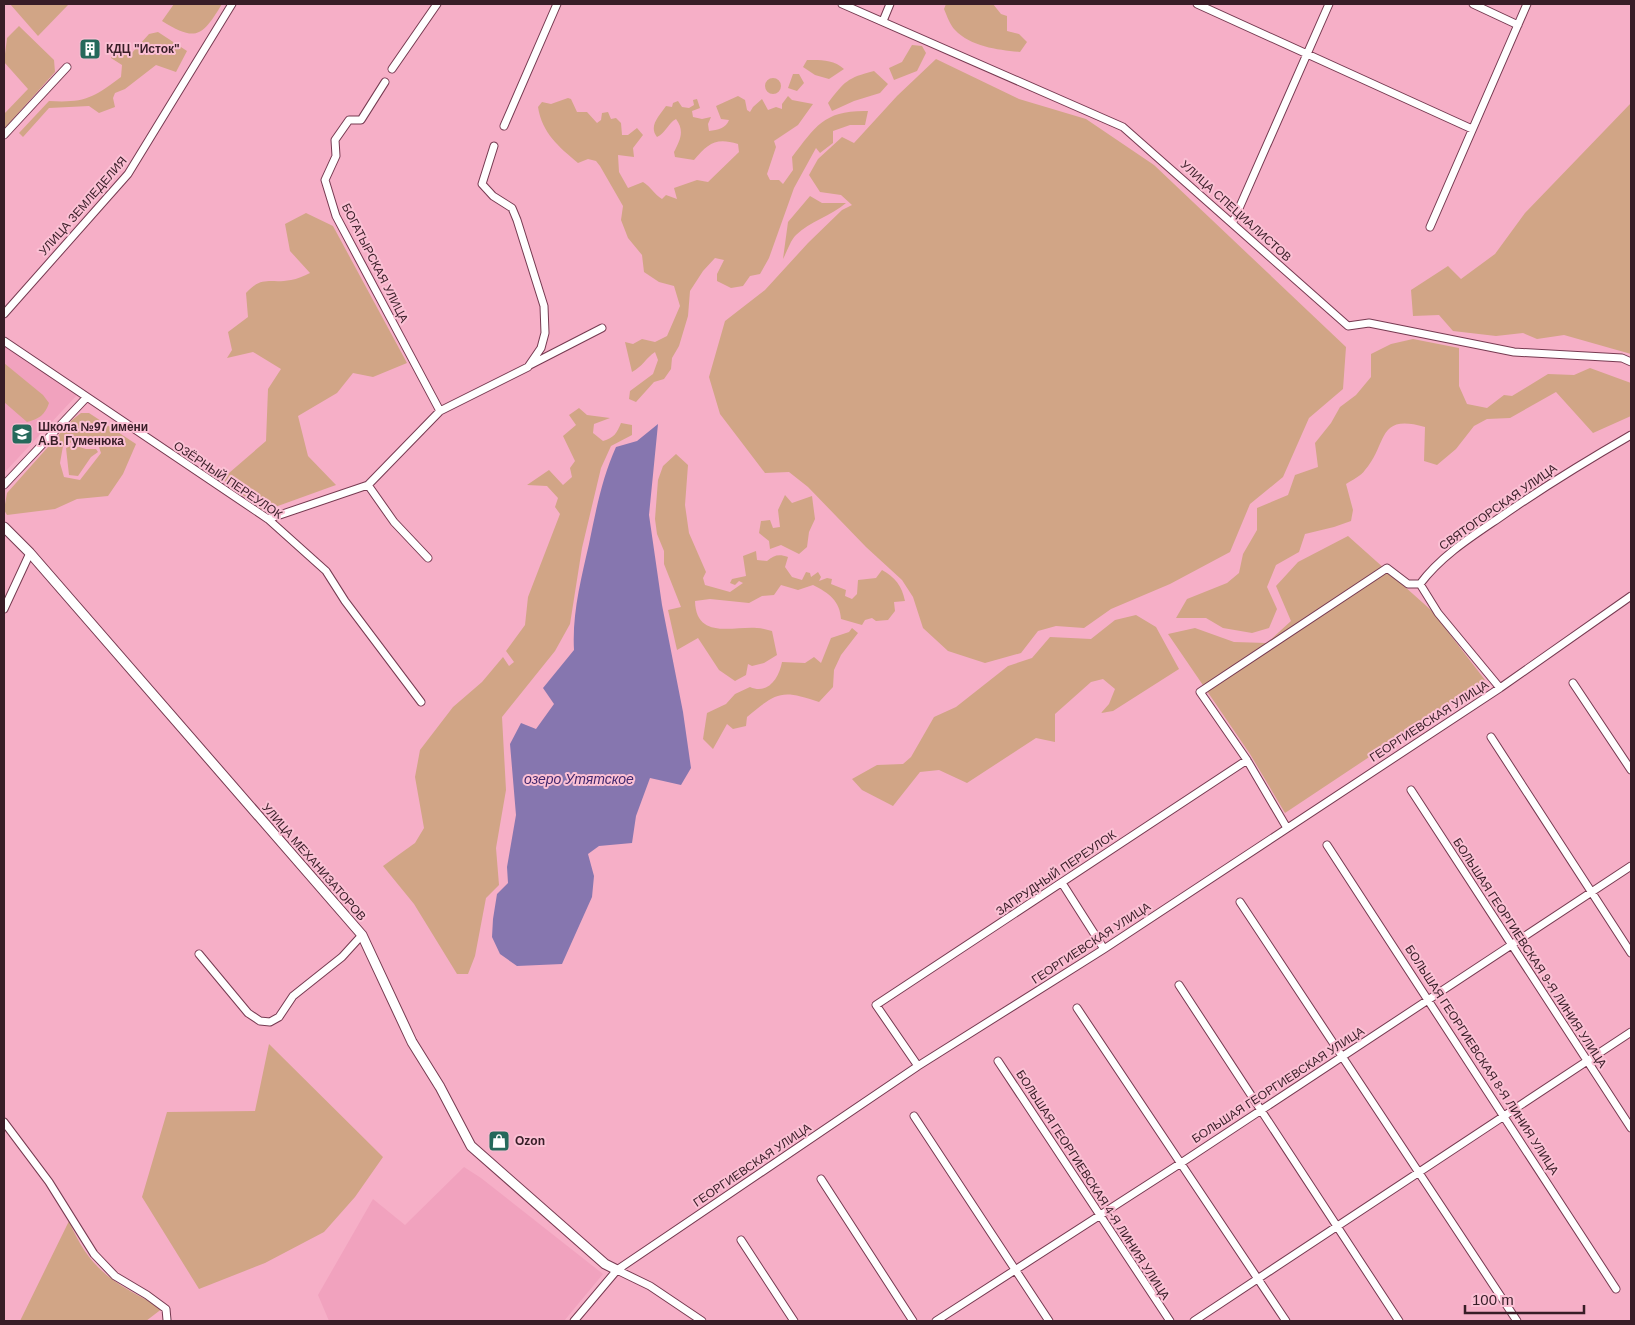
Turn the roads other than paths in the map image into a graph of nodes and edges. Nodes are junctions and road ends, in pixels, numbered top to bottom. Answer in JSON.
{"nodes":[{"id":1,"x":232,"y":4,"type":"edge"},
{"id":2,"x":437,"y":4,"type":"edge"},
{"id":3,"x":557,"y":4,"type":"edge"},
{"id":4,"x":842,"y":4,"type":"edge"},
{"id":5,"x":890,"y":4,"type":"edge"},
{"id":6,"x":1197,"y":4,"type":"edge"},
{"id":7,"x":1329,"y":4,"type":"edge"},
{"id":8,"x":1473,"y":4,"type":"edge"},
{"id":9,"x":1527,"y":4,"type":"edge"},
{"id":10,"x":883,"y":21,"type":"junction"},
{"id":11,"x":1518,"y":25,"type":"junction"},
{"id":12,"x":1307,"y":54,"type":"junction"},
{"id":13,"x":67,"y":67,"type":"dead end"},
{"id":14,"x":392,"y":69,"type":"dead end"},
{"id":15,"x":384,"y":82,"type":"dead end"},
{"id":16,"x":504,"y":126,"type":"dead end"},
{"id":17,"x":1472,"y":129,"type":"junction"},
{"id":18,"x":4,"y":135,"type":"edge"},
{"id":19,"x":494,"y":146,"type":"dead end"},
{"id":20,"x":1233,"y":222,"type":"junction"},
{"id":21,"x":1430,"y":227,"type":"dead end"},
{"id":22,"x":4,"y":314,"type":"edge"},
{"id":23,"x":602,"y":328,"type":"dead end"},
{"id":24,"x":4,"y":341,"type":"edge"},
{"id":25,"x":1631,"y":362,"type":"edge"},
{"id":26,"x":528,"y":367,"type":"junction"},
{"id":27,"x":86,"y":398,"type":"junction"},
{"id":28,"x":440,"y":411,"type":"junction"},
{"id":29,"x":1631,"y":435,"type":"edge"},
{"id":30,"x":4,"y":485,"type":"edge"},
{"id":31,"x":368,"y":485,"type":"junction"},
{"id":32,"x":268,"y":519,"type":"junction"},
{"id":33,"x":4,"y":526,"type":"edge"},
{"id":34,"x":30,"y":553,"type":"junction"},
{"id":35,"x":428,"y":558,"type":"dead end"},
{"id":36,"x":1420,"y":584,"type":"junction"},
{"id":37,"x":1631,"y":596,"type":"edge"},
{"id":38,"x":4,"y":609,"type":"edge"},
{"id":39,"x":1573,"y":683,"type":"dead end"},
{"id":40,"x":1500,"y":688,"type":"junction"},
{"id":41,"x":421,"y":702,"type":"dead end"},
{"id":42,"x":1491,"y":737,"type":"dead end"},
{"id":43,"x":1247,"y":760,"type":"junction"},
{"id":44,"x":1631,"y":770,"type":"edge"},
{"id":45,"x":1411,"y":790,"type":"dead end"},
{"id":46,"x":1287,"y":828,"type":"junction"},
{"id":47,"x":1327,"y":845,"type":"dead end"},
{"id":48,"x":1631,"y":866,"type":"edge"},
{"id":49,"x":1062,"y":883,"type":"junction"},
{"id":50,"x":1592,"y":891,"type":"junction"},
{"id":51,"x":1240,"y":902,"type":"dead end"},
{"id":52,"x":362,"y":934,"type":"junction"},
{"id":53,"x":1511,"y":946,"type":"junction"},
{"id":54,"x":1104,"y":949,"type":"junction"},
{"id":55,"x":1631,"y":953,"type":"edge"},
{"id":56,"x":199,"y":954,"type":"dead end"},
{"id":57,"x":1179,"y":984,"type":"dead end"},
{"id":58,"x":1428,"y":999,"type":"junction"},
{"id":59,"x":1077,"y":1008,"type":"dead end"},
{"id":60,"x":1631,"y":1032,"type":"edge"},
{"id":61,"x":1342,"y":1057,"type":"junction"},
{"id":62,"x":998,"y":1061,"type":"dead end"},
{"id":63,"x":1589,"y":1062,"type":"junction"},
{"id":64,"x":918,"y":1066,"type":"junction"},
{"id":65,"x":1260,"y":1109,"type":"junction"},
{"id":66,"x":914,"y":1116,"type":"dead end"},
{"id":67,"x":1506,"y":1116,"type":"junction"},
{"id":68,"x":4,"y":1124,"type":"edge"},
{"id":69,"x":1631,"y":1128,"type":"edge"},
{"id":70,"x":1181,"y":1163,"type":"junction"},
{"id":71,"x":1420,"y":1173,"type":"junction"},
{"id":72,"x":821,"y":1179,"type":"dead end"},
{"id":73,"x":1101,"y":1214,"type":"junction"},
{"id":74,"x":1337,"y":1227,"type":"junction"},
{"id":75,"x":741,"y":1240,"type":"dead end"},
{"id":76,"x":617,"y":1270,"type":"junction"},
{"id":77,"x":1014,"y":1270,"type":"junction"},
{"id":78,"x":1258,"y":1280,"type":"junction"},
{"id":79,"x":1616,"y":1289,"type":"dead end"},
{"id":80,"x":167,"y":1320,"type":"dead end"},
{"id":81,"x":574,"y":1321,"type":"edge"},
{"id":82,"x":702,"y":1321,"type":"edge"},
{"id":83,"x":794,"y":1321,"type":"edge"},
{"id":84,"x":913,"y":1321,"type":"edge"},
{"id":85,"x":936,"y":1321,"type":"edge"},
{"id":86,"x":1049,"y":1321,"type":"edge"},
{"id":87,"x":1170,"y":1321,"type":"edge"},
{"id":88,"x":1194,"y":1321,"type":"edge"},
{"id":89,"x":1286,"y":1321,"type":"edge"},
{"id":90,"x":1399,"y":1321,"type":"edge"},
{"id":91,"x":1517,"y":1321,"type":"edge"}],
"edges":[{"from":1,"to":22,"type":"street","name":"УЛИЦА ЗЕМЛЕДЕЛИЯ"},
{"from":2,"to":14,"type":"street"},
{"from":3,"to":16,"type":"street"},
{"from":4,"to":10,"type":"street","name":"УЛИЦА СПЕЦИАЛИСТОВ"},
{"from":5,"to":10,"type":"street"},
{"from":6,"to":12,"type":"street"},
{"from":7,"to":12,"type":"street"},
{"from":8,"to":11,"type":"street"},
{"from":9,"to":11,"type":"street"},
{"from":10,"to":20,"type":"street","name":"УЛИЦА СПЕЦИАЛИСТОВ"},
{"from":11,"to":17,"type":"street"},
{"from":12,"to":17,"type":"street"},
{"from":12,"to":20,"type":"street"},
{"from":13,"to":18,"type":"street"},
{"from":15,"to":28,"type":"street","name":"БОГАТЫРСКАЯ УЛИЦА"},
{"from":17,"to":21,"type":"street"},
{"from":19,"to":26,"type":"street"},
{"from":20,"to":25,"type":"street","name":"УЛИЦА СПЕЦИАЛИСТОВ"},
{"from":23,"to":26,"type":"street"},
{"from":24,"to":27,"type":"street","name":"ОЗЁРНЫЙ ПЕРЕУЛОК"},
{"from":26,"to":28,"type":"street"},
{"from":27,"to":30,"type":"street"},
{"from":27,"to":32,"type":"street","name":"ОЗЁРНЫЙ ПЕРЕУЛОК"},
{"from":28,"to":31,"type":"street"},
{"from":29,"to":36,"type":"street","name":"СВЯТОГОРСКАЯ УЛИЦА"},
{"from":31,"to":32,"type":"street"},
{"from":31,"to":35,"type":"street"},
{"from":32,"to":41,"type":"street","name":"ОЗЁРНЫЙ ПЕРЕУЛОК"},
{"from":33,"to":34,"type":"street","name":"УЛИЦА МЕХАНИЗАТОРОВ"},
{"from":34,"to":38,"type":"street"},
{"from":34,"to":52,"type":"street","name":"УЛИЦА МЕХАНИЗАТОРОВ"},
{"from":36,"to":40,"type":"street"},
{"from":36,"to":43,"type":"street"},
{"from":37,"to":40,"type":"street","name":"ГЕОРГИЕВСКАЯ УЛИЦА"},
{"from":39,"to":44,"type":"street"},
{"from":40,"to":46,"type":"street","name":"ГЕОРГИЕВСКАЯ УЛИЦА"},
{"from":42,"to":50,"type":"street"},
{"from":43,"to":46,"type":"street"},
{"from":43,"to":49,"type":"street","name":"ЗАПРУДНЫЙ ПЕРЕУЛОК"},
{"from":45,"to":53,"type":"street","name":"БОЛЬШАЯ ГЕОРГИЕВСКАЯ 9-Я ЛИНИЯ УЛИЦА"},
{"from":46,"to":54,"type":"street","name":"ГЕОРГИЕВСКАЯ УЛИЦА"},
{"from":47,"to":58,"type":"street","name":"БОЛЬШАЯ ГЕОРГИЕВСКАЯ 8-Я ЛИНИЯ УЛИЦА"},
{"from":48,"to":50,"type":"street","name":"БОЛЬШАЯ ГЕОРГИЕВСКАЯ УЛИЦА"},
{"from":49,"to":54,"type":"street"},
{"from":49,"to":64,"type":"street","name":"ЗАПРУДНЫЙ ПЕРЕУЛОК"},
{"from":50,"to":53,"type":"street","name":"БОЛЬШАЯ ГЕОРГИЕВСКАЯ УЛИЦА"},
{"from":50,"to":55,"type":"street"},
{"from":51,"to":61,"type":"street"},
{"from":52,"to":56,"type":"street"},
{"from":52,"to":76,"type":"street","name":"УЛИЦА МЕХАНИЗАТОРОВ"},
{"from":53,"to":58,"type":"street","name":"БОЛЬШАЯ ГЕОРГИЕВСКАЯ УЛИЦА"},
{"from":53,"to":63,"type":"street","name":"БОЛЬШАЯ ГЕОРГИЕВСКАЯ 9-Я ЛИНИЯ УЛИЦА"},
{"from":54,"to":64,"type":"street","name":"ГЕОРГИЕВСКАЯ УЛИЦА"},
{"from":57,"to":65,"type":"street"},
{"from":58,"to":61,"type":"street","name":"БОЛЬШАЯ ГЕОРГИЕВСКАЯ УЛИЦА"},
{"from":58,"to":67,"type":"street","name":"БОЛЬШАЯ ГЕОРГИЕВСКАЯ 8-Я ЛИНИЯ УЛИЦА"},
{"from":59,"to":70,"type":"street"},
{"from":60,"to":63,"type":"street"},
{"from":61,"to":65,"type":"street","name":"БОЛЬШАЯ ГЕОРГИЕВСКАЯ УЛИЦА"},
{"from":61,"to":71,"type":"street"},
{"from":62,"to":73,"type":"street","name":"БОЛЬШАЯ ГЕОРГИЕВСКАЯ 4-Я ЛИНИЯ УЛИЦА"},
{"from":63,"to":67,"type":"street"},
{"from":63,"to":69,"type":"street","name":"БОЛЬШАЯ ГЕОРГИЕВСКАЯ 9-Я ЛИНИЯ УЛИЦА"},
{"from":64,"to":76,"type":"street","name":"ГЕОРГИЕВСКАЯ УЛИЦА"},
{"from":65,"to":70,"type":"street","name":"БОЛЬШАЯ ГЕОРГИЕВСКАЯ УЛИЦА"},
{"from":65,"to":74,"type":"street"},
{"from":66,"to":77,"type":"street"},
{"from":67,"to":71,"type":"street"},
{"from":67,"to":79,"type":"street","name":"БОЛЬШАЯ ГЕОРГИЕВСКАЯ 8-Я ЛИНИЯ УЛИЦА"},
{"from":68,"to":80,"type":"street"},
{"from":70,"to":73,"type":"street","name":"БОЛЬШАЯ ГЕОРГИЕВСКАЯ УЛИЦА"},
{"from":70,"to":78,"type":"street"},
{"from":71,"to":74,"type":"street"},
{"from":71,"to":91,"type":"street"},
{"from":72,"to":84,"type":"street"},
{"from":73,"to":77,"type":"street","name":"БОЛЬШАЯ ГЕОРГИЕВСКАЯ УЛИЦА"},
{"from":73,"to":87,"type":"street","name":"БОЛЬШАЯ ГЕОРГИЕВСКАЯ 4-Я ЛИНИЯ УЛИЦА"},
{"from":74,"to":78,"type":"street"},
{"from":74,"to":90,"type":"street"},
{"from":75,"to":83,"type":"street"},
{"from":76,"to":81,"type":"street","name":"ГЕОРГИЕВСКАЯ УЛИЦА"},
{"from":76,"to":82,"type":"street"},
{"from":77,"to":85,"type":"street","name":"БОЛЬШАЯ ГЕОРГИЕВСКАЯ УЛИЦА"},
{"from":77,"to":86,"type":"street"},
{"from":78,"to":88,"type":"street"},
{"from":78,"to":89,"type":"street"}]}
